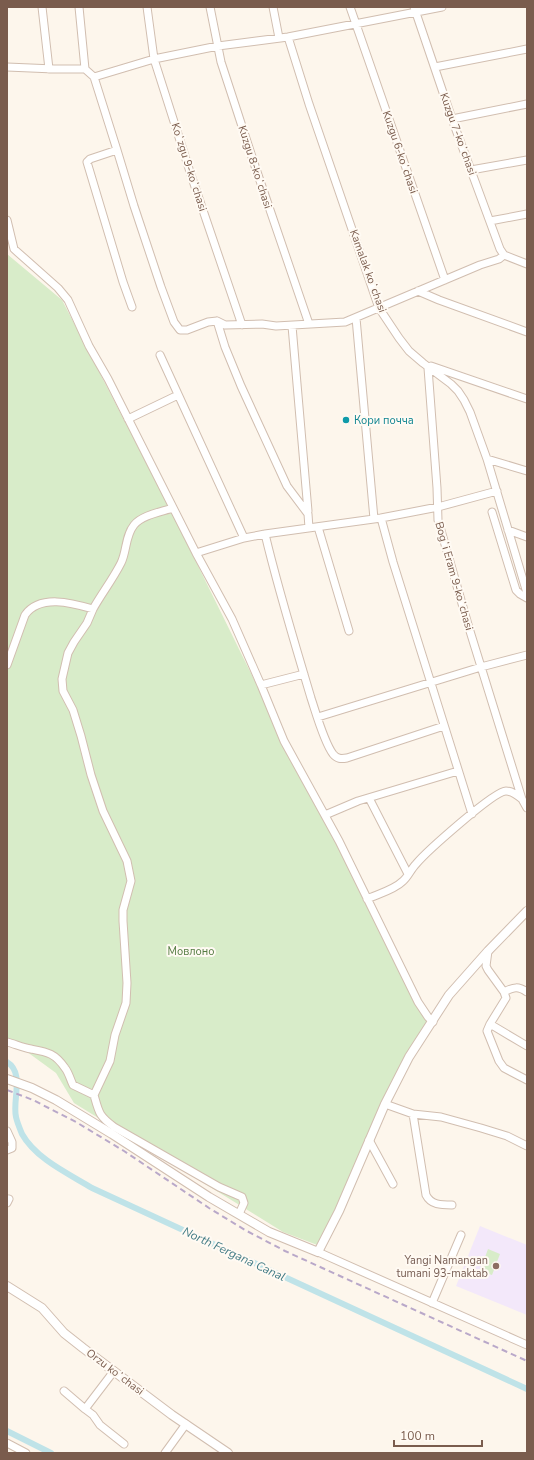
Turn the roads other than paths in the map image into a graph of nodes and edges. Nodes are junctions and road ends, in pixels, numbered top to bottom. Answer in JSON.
{"nodes":[{"id":1,"x":42,"y":7,"type":"edge"},
{"id":2,"x":79,"y":7,"type":"edge"},
{"id":3,"x":147,"y":7,"type":"edge"},
{"id":4,"x":210,"y":7,"type":"edge"},
{"id":5,"x":273,"y":7,"type":"edge"},
{"id":6,"x":350,"y":7,"type":"edge"},
{"id":7,"x":442,"y":7,"type":"edge"},
{"id":8,"x":415,"y":9,"type":"edge"},
{"id":9,"x":355,"y":23,"type":"junction"},
{"id":10,"x":288,"y":36,"type":"junction"},
{"id":11,"x":279,"y":38,"type":"junction"},
{"id":12,"x":218,"y":46,"type":"junction"},
{"id":13,"x":527,"y":49,"type":"edge"},
{"id":14,"x":154,"y":59,"type":"junction"},
{"id":15,"x":7,"y":67,"type":"edge"},
{"id":16,"x":434,"y":67,"type":"junction"},
{"id":17,"x":49,"y":69,"type":"junction"},
{"id":18,"x":85,"y":69,"type":"junction"},
{"id":19,"x":94,"y":77,"type":"junction"},
{"id":20,"x":527,"y":104,"type":"edge"},
{"id":21,"x":452,"y":119,"type":"junction"},
{"id":22,"x":118,"y":150,"type":"junction"},
{"id":23,"x":527,"y":160,"type":"edge"},
{"id":24,"x":471,"y":170,"type":"junction"},
{"id":25,"x":527,"y":214,"type":"edge"},
{"id":26,"x":7,"y":220,"type":"edge"},
{"id":27,"x":490,"y":221,"type":"junction"},
{"id":28,"x":10,"y":247,"type":"edge"},
{"id":29,"x":504,"y":255,"type":"junction"},
{"id":30,"x":527,"y":264,"type":"edge"},
{"id":31,"x":445,"y":280,"type":"junction"},
{"id":32,"x":418,"y":291,"type":"junction"},
{"id":33,"x":132,"y":307,"type":"dead end"},
{"id":34,"x":379,"y":308,"type":"junction"},
{"id":35,"x":356,"y":318,"type":"junction"},
{"id":36,"x":217,"y":321,"type":"junction"},
{"id":37,"x":309,"y":324,"type":"junction"},
{"id":38,"x":242,"y":325,"type":"junction"},
{"id":39,"x":292,"y":326,"type":"junction"},
{"id":40,"x":527,"y":332,"type":"edge"},
{"id":41,"x":160,"y":355,"type":"dead end"},
{"id":42,"x":426,"y":366,"type":"junction"},
{"id":43,"x":178,"y":395,"type":"junction"},
{"id":44,"x":527,"y":399,"type":"edge"},
{"id":45,"x":128,"y":419,"type":"junction"},
{"id":46,"x":486,"y":459,"type":"junction"},
{"id":47,"x":527,"y":471,"type":"edge"},
{"id":48,"x":497,"y":491,"type":"junction"},
{"id":49,"x":438,"y":507,"type":"junction"},
{"id":50,"x":173,"y":508,"type":"junction"},
{"id":51,"x":492,"y":512,"type":"dead end"},
{"id":52,"x":308,"y":514,"type":"junction"},
{"id":53,"x":378,"y":518,"type":"junction"},
{"id":54,"x":318,"y":527,"type":"junction"},
{"id":55,"x":310,"y":528,"type":"junction"},
{"id":56,"x":508,"y":530,"type":"junction"},
{"id":57,"x":265,"y":534,"type":"junction"},
{"id":58,"x":527,"y":537,"type":"edge"},
{"id":59,"x":244,"y":538,"type":"junction"},
{"id":60,"x":196,"y":553,"type":"junction"},
{"id":61,"x":527,"y":593,"type":"edge"},
{"id":62,"x":527,"y":598,"type":"edge"},
{"id":63,"x":93,"y":609,"type":"junction"},
{"id":64,"x":349,"y":631,"type":"dead end"},
{"id":65,"x":527,"y":655,"type":"edge"},
{"id":66,"x":7,"y":665,"type":"edge"},
{"id":67,"x":481,"y":667,"type":"junction"},
{"id":68,"x":304,"y":674,"type":"junction"},
{"id":69,"x":431,"y":683,"type":"junction"},
{"id":70,"x":261,"y":685,"type":"junction"},
{"id":71,"x":318,"y":717,"type":"junction"},
{"id":72,"x":444,"y":726,"type":"junction"},
{"id":73,"x":458,"y":771,"type":"junction"},
{"id":74,"x":369,"y":798,"type":"junction"},
{"id":75,"x":522,"y":799,"type":"junction"},
{"id":76,"x":527,"y":808,"type":"edge"},
{"id":77,"x":472,"y":814,"type":"junction"},
{"id":78,"x":325,"y":815,"type":"junction"},
{"id":79,"x":408,"y":874,"type":"junction"},
{"id":80,"x":367,"y":899,"type":"junction"},
{"id":81,"x":527,"y":910,"type":"edge"},
{"id":82,"x":488,"y":951,"type":"junction"},
{"id":83,"x":504,"y":992,"type":"junction"},
{"id":84,"x":527,"y":992,"type":"edge"},
{"id":85,"x":433,"y":1022,"type":"junction"},
{"id":86,"x":490,"y":1024,"type":"junction"},
{"id":87,"x":7,"y":1042,"type":"edge"},
{"id":88,"x":527,"y":1046,"type":"edge"},
{"id":89,"x":7,"y":1079,"type":"edge"},
{"id":90,"x":527,"y":1080,"type":"edge"},
{"id":91,"x":94,"y":1095,"type":"junction"},
{"id":92,"x":385,"y":1104,"type":"junction"},
{"id":93,"x":413,"y":1114,"type":"junction"},
{"id":94,"x":7,"y":1131,"type":"edge"},
{"id":95,"x":369,"y":1140,"type":"junction"},
{"id":96,"x":527,"y":1146,"type":"edge"},
{"id":97,"x":7,"y":1150,"type":"edge"},
{"id":98,"x":393,"y":1184,"type":"dead end"},
{"id":99,"x":452,"y":1205,"type":"dead end"},
{"id":100,"x":239,"y":1214,"type":"junction"},
{"id":101,"x":461,"y":1235,"type":"dead end"},
{"id":102,"x":318,"y":1252,"type":"junction"},
{"id":103,"x":7,"y":1286,"type":"edge"},
{"id":104,"x":432,"y":1303,"type":"junction"},
{"id":105,"x":527,"y":1345,"type":"edge"},
{"id":106,"x":114,"y":1371,"type":"junction"},
{"id":107,"x":64,"y":1391,"type":"dead end"},
{"id":108,"x":85,"y":1409,"type":"junction"},
{"id":109,"x":186,"y":1424,"type":"junction"},
{"id":110,"x":7,"y":1443,"type":"edge"},
{"id":111,"x":124,"y":1444,"type":"dead end"},
{"id":112,"x":26,"y":1453,"type":"edge"},
{"id":113,"x":165,"y":1453,"type":"edge"},
{"id":114,"x":227,"y":1453,"type":"edge"}],
"edges":[{"from":1,"to":17,"type":"street"},
{"from":2,"to":18,"type":"street"},
{"from":3,"to":14,"type":"street","name":"Koʻzgu 9-koʻchasi"},
{"from":4,"to":12,"type":"street","name":"Kuzgu 8-koʻchasi"},
{"from":5,"to":11,"type":"street"},
{"from":6,"to":9,"type":"street","name":"Kuzgu 6-koʻchasi"},
{"from":7,"to":8,"type":"street"},
{"from":8,"to":9,"type":"street"},
{"from":8,"to":16,"type":"street","name":"Kuzgu 7-koʻchasi"},
{"from":9,"to":10,"type":"street"},
{"from":9,"to":31,"type":"street","name":"Kuzgu 6-koʻchasi"},
{"from":10,"to":11,"type":"street"},
{"from":10,"to":34,"type":"street","name":"Kamalak koʻchasi"},
{"from":11,"to":12,"type":"street"},
{"from":12,"to":14,"type":"street"},
{"from":12,"to":37,"type":"street","name":"Kuzgu 8-koʻchasi"},
{"from":13,"to":16,"type":"street"},
{"from":14,"to":19,"type":"street"},
{"from":14,"to":38,"type":"street","name":"Koʻzgu 9-koʻchasi"},
{"from":15,"to":17,"type":"street"},
{"from":16,"to":21,"type":"street","name":"Kuzgu 7-koʻchasi"},
{"from":17,"to":18,"type":"street"},
{"from":18,"to":19,"type":"street"},
{"from":19,"to":22,"type":"street"},
{"from":20,"to":21,"type":"street"},
{"from":21,"to":24,"type":"street","name":"Kuzgu 7-koʻchasi"},
{"from":22,"to":33,"type":"street"},
{"from":22,"to":36,"type":"street"},
{"from":23,"to":24,"type":"street"},
{"from":24,"to":27,"type":"street","name":"Kuzgu 7-koʻchasi"},
{"from":25,"to":27,"type":"street"},
{"from":26,"to":28,"type":"street"},
{"from":27,"to":29,"type":"street","name":"Kuzgu 7-koʻchasi"},
{"from":28,"to":45,"type":"street"},
{"from":29,"to":30,"type":"street"},
{"from":29,"to":31,"type":"street"},
{"from":31,"to":32,"type":"street"},
{"from":32,"to":34,"type":"street"},
{"from":32,"to":40,"type":"street"},
{"from":34,"to":35,"type":"street"},
{"from":34,"to":42,"type":"street","name":"Kamalak koʻchasi"},
{"from":35,"to":37,"type":"street"},
{"from":35,"to":53,"type":"street"},
{"from":36,"to":38,"type":"street"},
{"from":36,"to":52,"type":"street"},
{"from":37,"to":39,"type":"street"},
{"from":38,"to":39,"type":"street"},
{"from":39,"to":52,"type":"street"},
{"from":41,"to":43,"type":"street"},
{"from":42,"to":44,"type":"street"},
{"from":42,"to":46,"type":"street","name":"Kamalak koʻchasi"},
{"from":42,"to":49,"type":"street"},
{"from":43,"to":45,"type":"street"},
{"from":43,"to":59,"type":"street"},
{"from":45,"to":50,"type":"street"},
{"from":46,"to":47,"type":"street"},
{"from":46,"to":48,"type":"street","name":"Kamalak koʻchasi"},
{"from":48,"to":49,"type":"street"},
{"from":48,"to":56,"type":"street","name":"Kamalak koʻchasi"},
{"from":49,"to":53,"type":"street","name":"Bogʻi Eram 9-koʻchasi"},
{"from":49,"to":67,"type":"street","name":"Bogʻi Eram 9-koʻchasi"},
{"from":50,"to":60,"type":"street"},
{"from":50,"to":63,"type":"street"},
{"from":51,"to":62,"type":"street"},
{"from":52,"to":55,"type":"street"},
{"from":53,"to":54,"type":"street","name":"Bogʻi Eram 9-koʻchasi"},
{"from":53,"to":69,"type":"street"},
{"from":54,"to":55,"type":"street","name":"Bogʻi Eram 9-koʻchasi"},
{"from":54,"to":64,"type":"street"},
{"from":55,"to":57,"type":"street","name":"Bogʻi Eram 9-koʻchasi"},
{"from":56,"to":58,"type":"street"},
{"from":56,"to":61,"type":"street","name":"Kamalak koʻchasi"},
{"from":57,"to":59,"type":"street","name":"Bogʻi Eram 9-koʻchasi"},
{"from":57,"to":68,"type":"street"},
{"from":59,"to":60,"type":"street","name":"Bogʻi Eram 9-koʻchasi"},
{"from":60,"to":70,"type":"street"},
{"from":63,"to":66,"type":"street"},
{"from":63,"to":91,"type":"street"},
{"from":65,"to":67,"type":"street"},
{"from":67,"to":69,"type":"street"},
{"from":67,"to":75,"type":"street","name":"Bogʻi Eram 9-koʻchasi"},
{"from":68,"to":70,"type":"street"},
{"from":68,"to":71,"type":"street"},
{"from":69,"to":71,"type":"street"},
{"from":69,"to":72,"type":"street"},
{"from":70,"to":78,"type":"street"},
{"from":71,"to":72,"type":"street"},
{"from":72,"to":73,"type":"street"},
{"from":73,"to":74,"type":"street"},
{"from":73,"to":77,"type":"street"},
{"from":74,"to":78,"type":"street"},
{"from":74,"to":79,"type":"street"},
{"from":75,"to":76,"type":"street","name":"Bogʻi Eram 9-koʻchasi"},
{"from":75,"to":77,"type":"street"},
{"from":77,"to":79,"type":"street"},
{"from":78,"to":80,"type":"street"},
{"from":79,"to":80,"type":"street"},
{"from":80,"to":85,"type":"street"},
{"from":81,"to":82,"type":"street"},
{"from":82,"to":83,"type":"street"},
{"from":82,"to":85,"type":"street"},
{"from":83,"to":84,"type":"street"},
{"from":83,"to":86,"type":"street"},
{"from":85,"to":92,"type":"street"},
{"from":86,"to":88,"type":"street"},
{"from":86,"to":90,"type":"street"},
{"from":87,"to":91,"type":"street"},
{"from":89,"to":100,"type":"street"},
{"from":91,"to":100,"type":"street"},
{"from":92,"to":93,"type":"street"},
{"from":92,"to":95,"type":"street"},
{"from":93,"to":96,"type":"street"},
{"from":93,"to":99,"type":"street"},
{"from":94,"to":97,"type":"street"},
{"from":95,"to":98,"type":"street"},
{"from":95,"to":102,"type":"street"},
{"from":100,"to":102,"type":"street"},
{"from":101,"to":104,"type":"street"},
{"from":102,"to":104,"type":"street"},
{"from":103,"to":106,"type":"street","name":"Orzu koʻchasi"},
{"from":104,"to":105,"type":"street"},
{"from":106,"to":108,"type":"street"},
{"from":106,"to":109,"type":"street","name":"Orzu koʻchasi"},
{"from":107,"to":108,"type":"street"},
{"from":108,"to":111,"type":"street"},
{"from":109,"to":113,"type":"street"},
{"from":109,"to":114,"type":"street","name":"Orzu koʻchasi"},
{"from":110,"to":112,"type":"street"}]}
